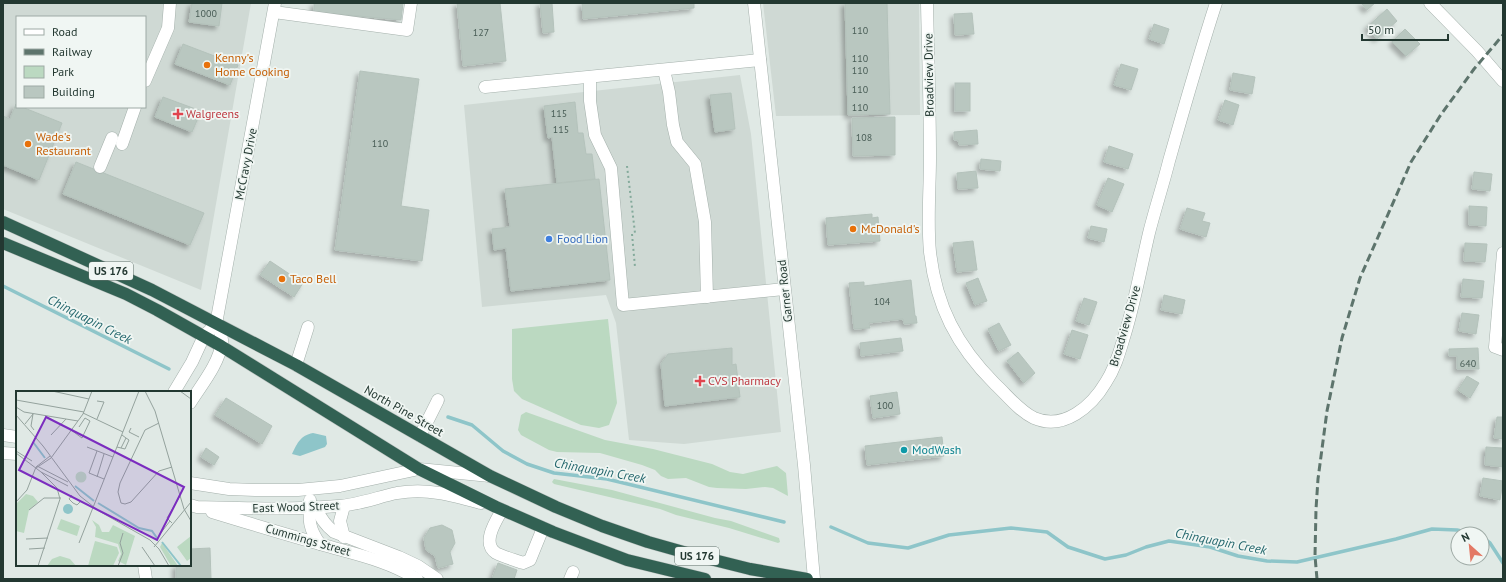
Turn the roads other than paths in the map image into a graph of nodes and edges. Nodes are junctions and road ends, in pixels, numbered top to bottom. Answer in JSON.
{"nodes":[{"id":1,"x":170,"y":3,"type":"edge"},
{"id":2,"x":411,"y":3,"type":"edge"},
{"id":3,"x":754,"y":3,"type":"edge"},
{"id":4,"x":927,"y":3,"type":"edge"},
{"id":5,"x":1216,"y":3,"type":"edge"},
{"id":6,"x":1430,"y":3,"type":"edge"},
{"id":7,"x":274,"y":7,"type":"edge"},
{"id":8,"x":760,"y":60,"type":"junction"},
{"id":9,"x":664,"y":70,"type":"junction"},
{"id":10,"x":590,"y":77,"type":"junction"},
{"id":11,"x":146,"y":79,"type":"edge"},
{"id":12,"x":1503,"y":81,"type":"edge"},
{"id":13,"x":485,"y":87,"type":"dead end"},
{"id":14,"x":134,"y":108,"type":"edge"},
{"id":15,"x":100,"y":167,"type":"dead end"},
{"id":16,"x":3,"y":222,"type":"edge"},
{"id":17,"x":3,"y":243,"type":"edge"},
{"id":18,"x":1503,"y":253,"type":"edge"},
{"id":19,"x":784,"y":290,"type":"junction"},
{"id":20,"x":708,"y":297,"type":"junction"},
{"id":21,"x":216,"y":324,"type":"junction"},
{"id":22,"x":308,"y":327,"type":"dead end"},
{"id":23,"x":204,"y":336,"type":"junction"},
{"id":24,"x":221,"y":346,"type":"junction"},
{"id":25,"x":1503,"y":350,"type":"edge"},
{"id":26,"x":296,"y":365,"type":"junction"},
{"id":27,"x":175,"y":391,"type":"edge"},
{"id":28,"x":438,"y":400,"type":"dead end"},
{"id":29,"x":191,"y":401,"type":"edge"},
{"id":30,"x":3,"y":435,"type":"edge"},
{"id":31,"x":420,"y":436,"type":"junction"},
{"id":32,"x":16,"y":437,"type":"edge"},
{"id":33,"x":3,"y":453,"type":"edge"},
{"id":34,"x":16,"y":454,"type":"edge"},
{"id":35,"x":419,"y":469,"type":"junction"},
{"id":36,"x":490,"y":476,"type":"junction"},
{"id":37,"x":191,"y":483,"type":"edge"},
{"id":38,"x":310,"y":489,"type":"junction"},
{"id":39,"x":194,"y":506,"type":"edge"},
{"id":40,"x":344,"y":506,"type":"junction"},
{"id":41,"x":313,"y":507,"type":"junction"},
{"id":42,"x":499,"y":508,"type":"junction"},
{"id":43,"x":269,"y":509,"type":"junction"},
{"id":44,"x":252,"y":524,"type":"junction"},
{"id":45,"x":543,"y":528,"type":"junction"},
{"id":46,"x":344,"y":536,"type":"junction"},
{"id":47,"x":320,"y":544,"type":"junction"},
{"id":48,"x":144,"y":566,"type":"edge"},
{"id":49,"x":146,"y":579,"type":"edge"},
{"id":50,"x":417,"y":579,"type":"edge"},
{"id":51,"x":436,"y":579,"type":"edge"},
{"id":52,"x":705,"y":579,"type":"edge"},
{"id":53,"x":808,"y":579,"type":"edge"},
{"id":54,"x":814,"y":579,"type":"edge"}],
"edges":[{"from":1,"to":11,"type":"street"},
{"from":2,"to":7,"type":"street"},
{"from":3,"to":8,"type":"street","name":"Garner Road"},
{"from":4,"to":5,"type":"street","name":"Broadview Drive"},
{"from":6,"to":12,"type":"street"},
{"from":7,"to":21,"type":"street","name":"McCravy Drive"},
{"from":8,"to":9,"type":"street"},
{"from":8,"to":19,"type":"street","name":"Garner Road"},
{"from":9,"to":10,"type":"street"},
{"from":9,"to":20,"type":"street"},
{"from":10,"to":13,"type":"street"},
{"from":10,"to":20,"type":"street"},
{"from":14,"to":15,"type":"street"},
{"from":16,"to":21,"type":"highway","name":"North Pine Street","number":"US 176"},
{"from":17,"to":23,"type":"highway","number":"US 176"},
{"from":18,"to":25,"type":"street"},
{"from":19,"to":20,"type":"street"},
{"from":19,"to":54,"type":"street","name":"Garner Road"},
{"from":21,"to":23,"type":"street"},
{"from":21,"to":24,"type":"street"},
{"from":21,"to":26,"type":"highway","name":"North Pine Street","number":"US 176"},
{"from":22,"to":26,"type":"street"},
{"from":23,"to":24,"type":"highway","number":"US 176"},
{"from":23,"to":27,"type":"street"},
{"from":24,"to":29,"type":"street"},
{"from":24,"to":35,"type":"highway","number":"US 176"},
{"from":26,"to":31,"type":"highway","name":"North Pine Street","number":"US 176"},
{"from":28,"to":31,"type":"street"},
{"from":30,"to":32,"type":"street"},
{"from":31,"to":36,"type":"highway","name":"North Pine Street","number":"US 176"},
{"from":33,"to":34,"type":"street"},
{"from":35,"to":36,"type":"street","name":"East Wood Street"},
{"from":35,"to":38,"type":"street","name":"East Wood Street"},
{"from":35,"to":42,"type":"highway","number":"US 176"},
{"from":36,"to":53,"type":"highway","name":"North Pine Street","number":"US 176"},
{"from":37,"to":38,"type":"street","name":"East Wood Street"},
{"from":38,"to":41,"type":"street"},
{"from":39,"to":43,"type":"street","name":"East Wood Street"},
{"from":39,"to":44,"type":"street","name":"Cummings Street"},
{"from":40,"to":41,"type":"street","name":"East Wood Street"},
{"from":40,"to":42,"type":"street","name":"East Wood Street"},
{"from":40,"to":46,"type":"street"},
{"from":41,"to":43,"type":"street","name":"East Wood Street"},
{"from":41,"to":46,"type":"street","name":"Cummings Street"},
{"from":41,"to":47,"type":"street"},
{"from":42,"to":45,"type":"highway","number":"US 176"},
{"from":42,"to":45,"type":"street"},
{"from":43,"to":44,"type":"street"},
{"from":44,"to":47,"type":"street","name":"Cummings Street"},
{"from":45,"to":52,"type":"highway","number":"US 176"},
{"from":46,"to":51,"type":"street","name":"Cummings Street"},
{"from":47,"to":50,"type":"street","name":"Cummings Street"},
{"from":48,"to":49,"type":"street"}]}
